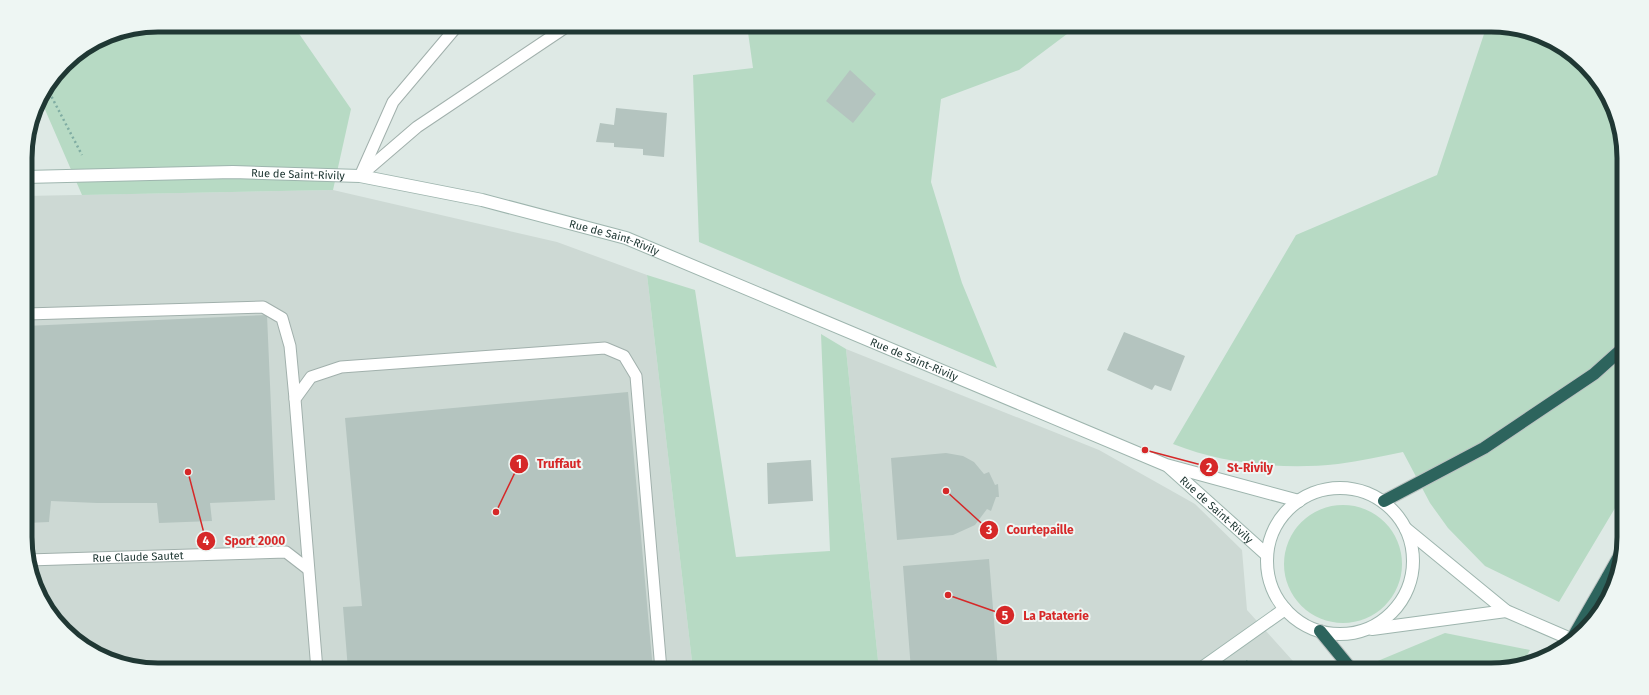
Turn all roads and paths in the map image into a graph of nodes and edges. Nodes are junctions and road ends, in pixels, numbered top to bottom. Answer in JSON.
{"nodes":[{"id":1,"x":452,"y":32,"type":"edge"},
{"id":2,"x":559,"y":32,"type":"edge"},
{"id":3,"x":50,"y":94,"type":"edge"},
{"id":4,"x":96,"y":175,"type":"junction"},
{"id":5,"x":360,"y":176,"type":"junction"},
{"id":6,"x":32,"y":178,"type":"edge"},
{"id":7,"x":32,"y":314,"type":"edge"},
{"id":8,"x":1617,"y":354,"type":"edge"},
{"id":9,"x":295,"y":399,"type":"junction"},
{"id":10,"x":1166,"y":465,"type":"junction"},
{"id":11,"x":1299,"y":501,"type":"junction"},
{"id":12,"x":1384,"y":501,"type":"junction"},
{"id":13,"x":1406,"y":529,"type":"junction"},
{"id":14,"x":1267,"y":555,"type":"junction"},
{"id":15,"x":34,"y":560,"type":"edge"},
{"id":16,"x":1614,"y":566,"type":"edge"},
{"id":17,"x":308,"y":569,"type":"junction"},
{"id":18,"x":1285,"y":609,"type":"junction"},
{"id":19,"x":1506,"y":612,"type":"junction"},
{"id":20,"x":1579,"y":627,"type":"edge"},
{"id":21,"x":1365,"y":630,"type":"junction"},
{"id":22,"x":1320,"y":631,"type":"junction"},
{"id":23,"x":1567,"y":638,"type":"edge"},
{"id":24,"x":316,"y":663,"type":"edge"},
{"id":25,"x":660,"y":663,"type":"edge"},
{"id":26,"x":1209,"y":663,"type":"edge"},
{"id":27,"x":1346,"y":663,"type":"edge"}],
"edges":[{"from":1,"to":5,"type":"lane"},
{"from":2,"to":5,"type":"lane"},
{"from":3,"to":4,"type":"path"},
{"from":4,"to":5,"type":"street","name":"Rue de Saint-Rivily"},
{"from":4,"to":6,"type":"street","name":"Rue de Saint-Rivily"},
{"from":5,"to":10,"type":"street","name":"Rue de Saint-Rivily"},
{"from":7,"to":9,"type":"lane"},
{"from":8,"to":12,"type":"highway"},
{"from":9,"to":17,"type":"lane"},
{"from":9,"to":25,"type":"lane"},
{"from":10,"to":11,"type":"street","name":"Rue de Saint-Rivily"},
{"from":10,"to":14,"type":"street","name":"Rue de Saint-Rivily"},
{"from":11,"to":12,"type":"street"},
{"from":11,"to":14,"type":"street"},
{"from":12,"to":13,"type":"street"},
{"from":13,"to":19,"type":"street"},
{"from":13,"to":21,"type":"street"},
{"from":14,"to":18,"type":"street"},
{"from":15,"to":17,"type":"lane","name":"Rue Claude Sautet"},
{"from":16,"to":20,"type":"highway","bridge":true},
{"from":17,"to":24,"type":"lane"},
{"from":18,"to":22,"type":"street"},
{"from":18,"to":26,"type":"street"},
{"from":19,"to":21,"type":"street"},
{"from":19,"to":23,"type":"street"},
{"from":21,"to":22,"type":"street"},
{"from":22,"to":27,"type":"highway"}]}
